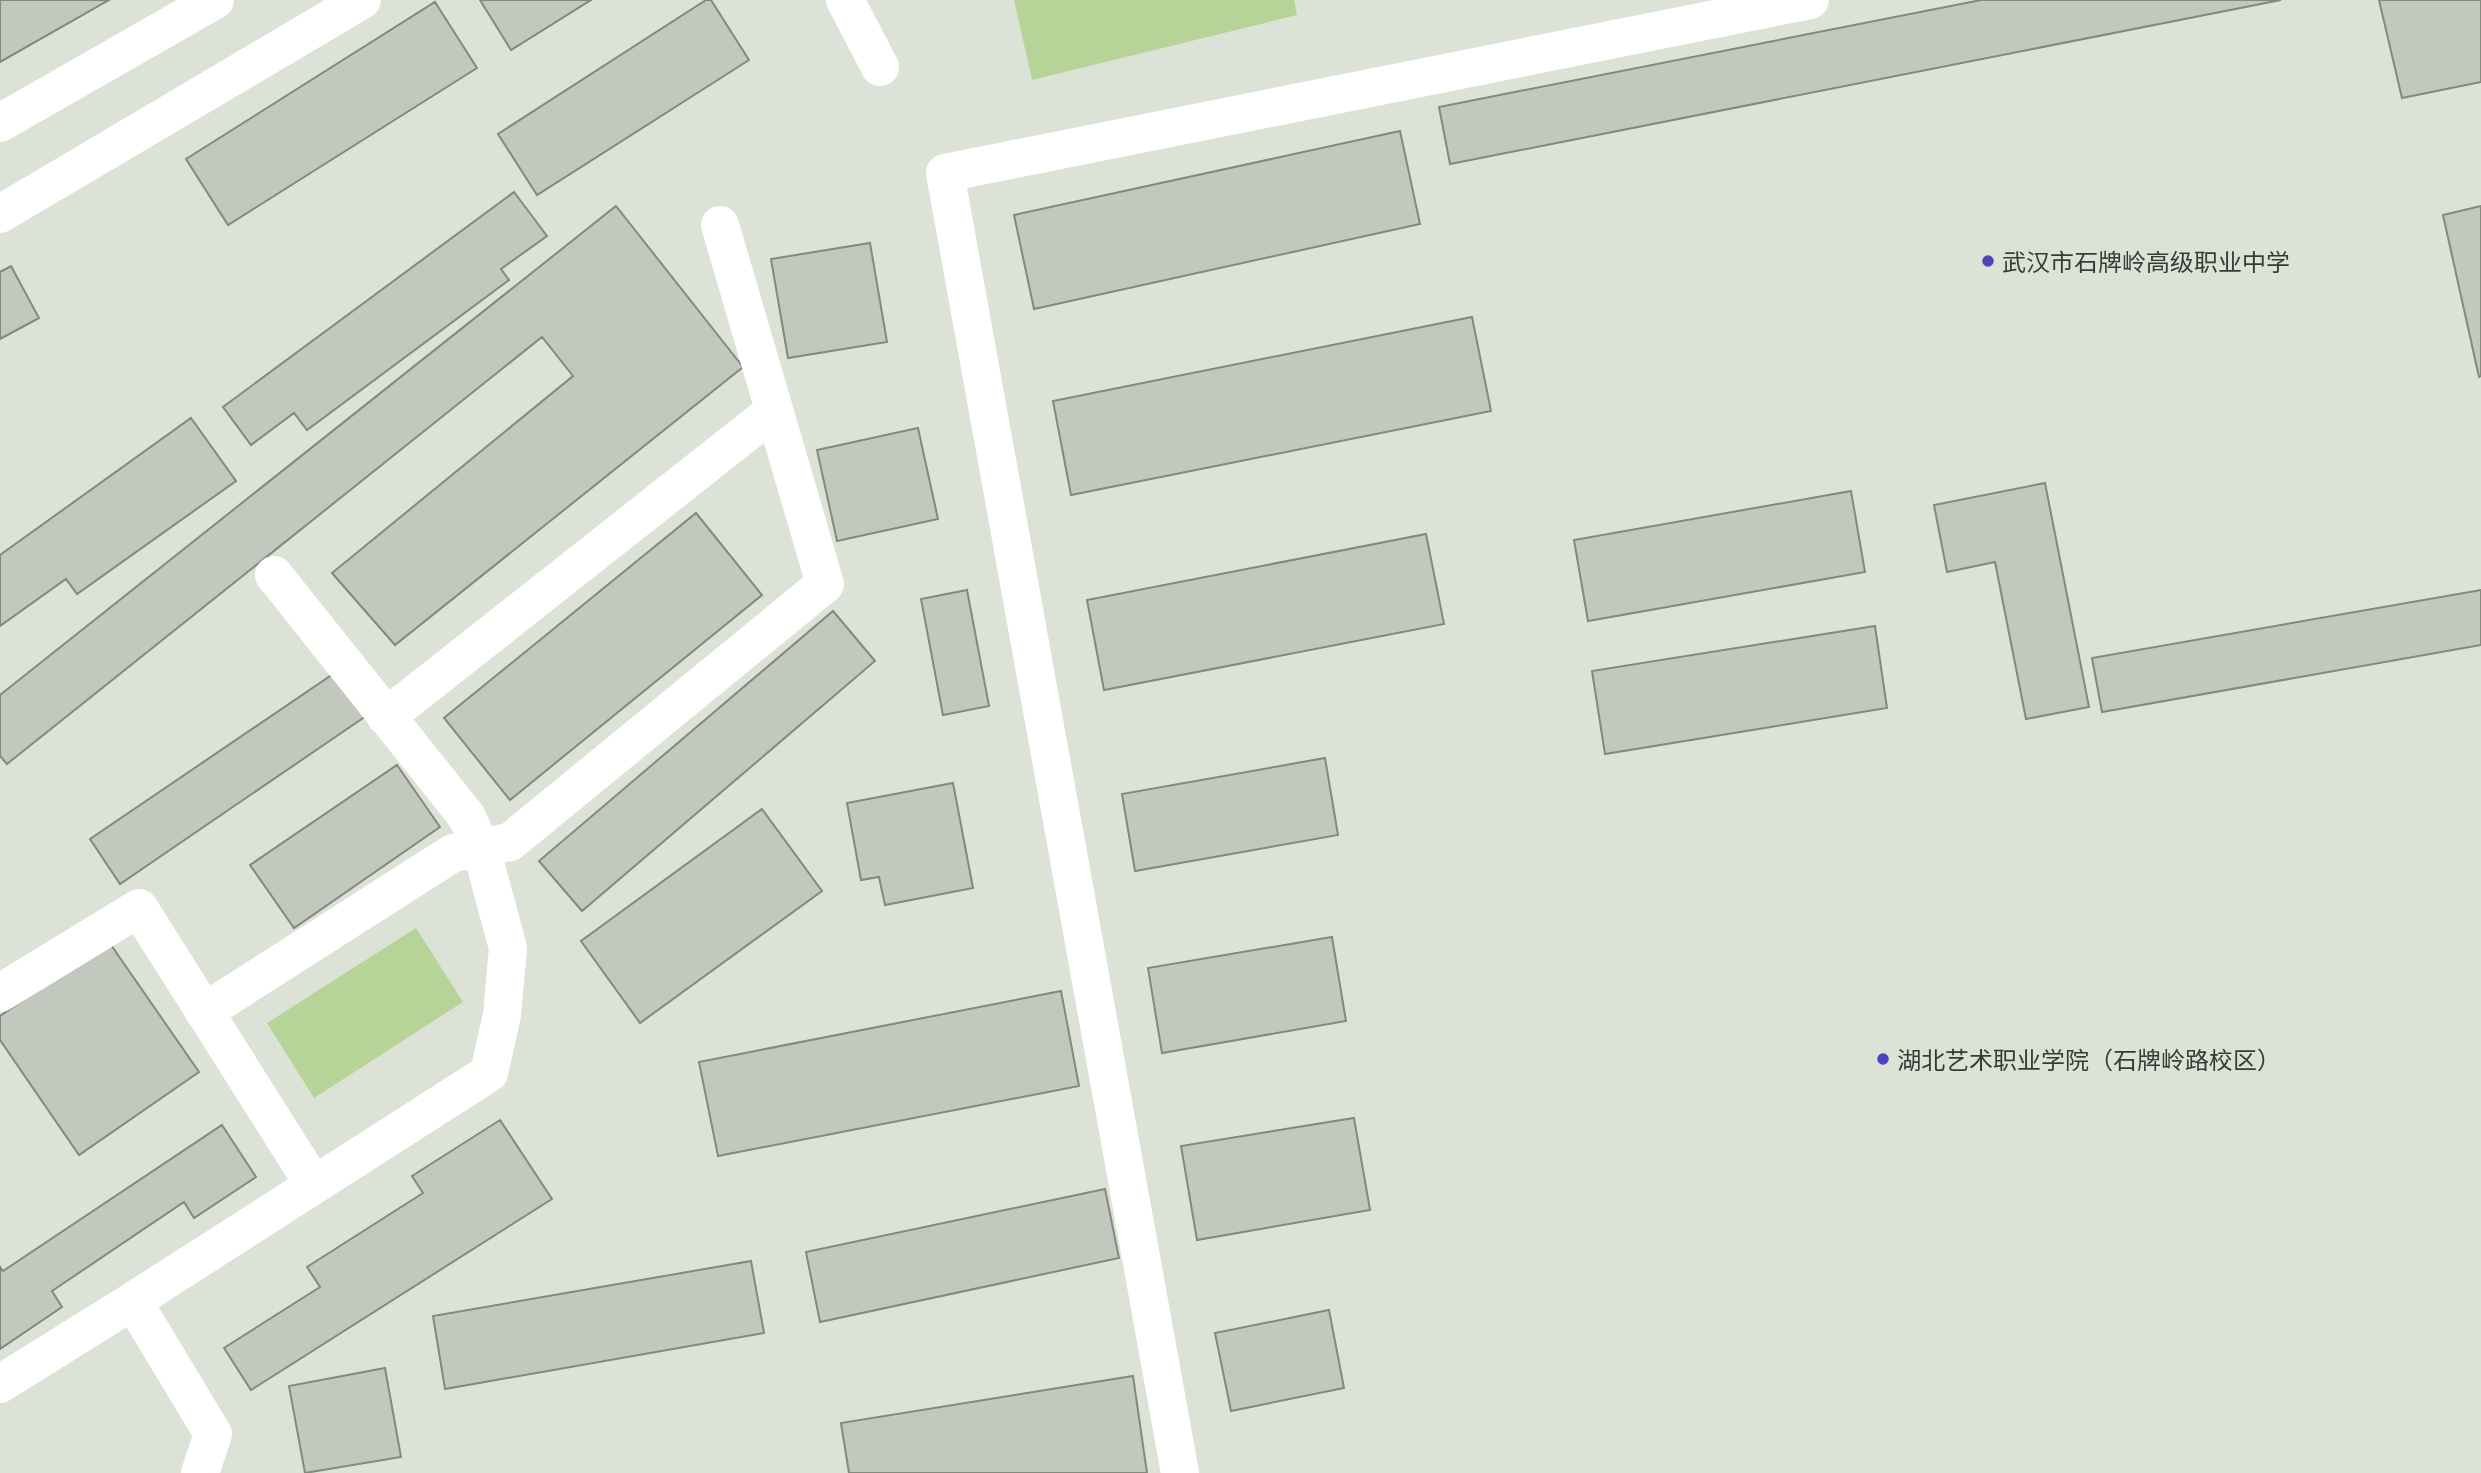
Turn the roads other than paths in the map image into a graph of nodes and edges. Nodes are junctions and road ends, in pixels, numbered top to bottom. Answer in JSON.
{"nodes":[{"id":1,"x":215,"y":0,"type":"edge"},
{"id":2,"x":362,"y":0,"type":"edge"},
{"id":3,"x":845,"y":0,"type":"edge"},
{"id":4,"x":1810,"y":0,"type":"edge"},
{"id":5,"x":880,"y":67,"type":"dead end"},
{"id":6,"x":0,"y":123,"type":"edge"},
{"id":7,"x":4,"y":201,"type":"edge"},
{"id":8,"x":720,"y":225,"type":"dead end"},
{"id":9,"x":774,"y":411,"type":"junction"},
{"id":10,"x":274,"y":575,"type":"dead end"},
{"id":11,"x":386,"y":717,"type":"junction"},
{"id":12,"x":481,"y":848,"type":"junction"},
{"id":13,"x":0,"y":993,"type":"edge"},
{"id":14,"x":204,"y":1012,"type":"junction"},
{"id":15,"x":314,"y":1185,"type":"junction"},
{"id":16,"x":133,"y":1301,"type":"junction"},
{"id":17,"x":0,"y":1384,"type":"edge"},
{"id":18,"x":200,"y":1473,"type":"edge"},
{"id":19,"x":1180,"y":1473,"type":"edge"}],
"edges":[{"from":1,"to":6,"type":"street"},
{"from":2,"to":7,"type":"street"},
{"from":3,"to":5,"type":"street"},
{"from":4,"to":19,"type":"street"},
{"from":8,"to":9,"type":"street"},
{"from":9,"to":11,"type":"street"},
{"from":9,"to":12,"type":"street"},
{"from":10,"to":11,"type":"street"},
{"from":11,"to":12,"type":"street"},
{"from":12,"to":14,"type":"street"},
{"from":12,"to":15,"type":"street"},
{"from":13,"to":14,"type":"street"},
{"from":14,"to":15,"type":"street"},
{"from":15,"to":16,"type":"street"},
{"from":16,"to":17,"type":"street"},
{"from":16,"to":18,"type":"street"}]}
